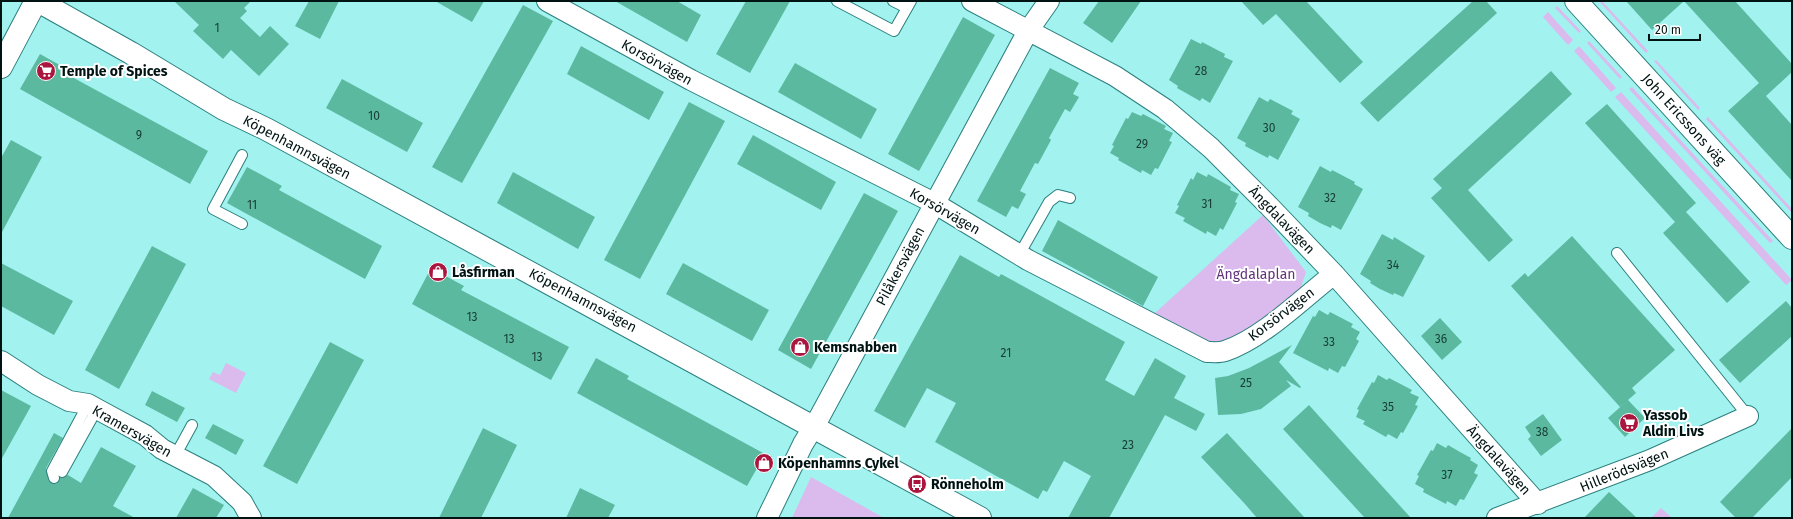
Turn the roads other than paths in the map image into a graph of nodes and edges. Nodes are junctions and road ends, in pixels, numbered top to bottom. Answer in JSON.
{"nodes":[{"id":1,"x":37,"y":1,"type":"edge"},
{"id":2,"x":547,"y":1,"type":"edge"},
{"id":3,"x":837,"y":1,"type":"edge"},
{"id":4,"x":893,"y":1,"type":"edge"},
{"id":5,"x":972,"y":1,"type":"edge"},
{"id":6,"x":1048,"y":1,"type":"edge"},
{"id":7,"x":1576,"y":1,"type":"edge"},
{"id":8,"x":909,"y":5,"type":"edge"},
{"id":9,"x":1028,"y":30,"type":"junction"},
{"id":10,"x":1,"y":67,"type":"edge"},
{"id":11,"x":242,"y":155,"type":"dead end"},
{"id":12,"x":1070,"y":198,"type":"dead end"},
{"id":13,"x":934,"y":203,"type":"junction"},
{"id":14,"x":242,"y":224,"type":"dead end"},
{"id":15,"x":1792,"y":238,"type":"edge"},
{"id":16,"x":1617,"y":253,"type":"dead end"},
{"id":17,"x":1018,"y":255,"type":"junction"},
{"id":18,"x":1334,"y":274,"type":"junction"},
{"id":19,"x":2,"y":364,"type":"edge"},
{"id":20,"x":92,"y":407,"type":"junction"},
{"id":21,"x":1748,"y":416,"type":"joint"},
{"id":22,"x":192,"y":425,"type":"dead end"},
{"id":23,"x":812,"y":428,"type":"junction"},
{"id":24,"x":176,"y":456,"type":"junction"},
{"id":25,"x":58,"y":475,"type":"dead end"},
{"id":26,"x":1538,"y":504,"type":"junction"},
{"id":27,"x":251,"y":518,"type":"edge"},
{"id":28,"x":767,"y":518,"type":"edge"},
{"id":29,"x":980,"y":518,"type":"edge"},
{"id":30,"x":1499,"y":518,"type":"edge"}],
"edges":[{"from":1,"to":10,"type":"street"},
{"from":1,"to":23,"type":"street","name":"Köpenhamnsvägen"},
{"from":2,"to":13,"type":"street","name":"Korsörvägen"},
{"from":3,"to":8,"type":"lane"},
{"from":4,"to":8,"type":"lane"},
{"from":5,"to":9,"type":"street","name":"Ängdalavägen"},
{"from":6,"to":9,"type":"street","name":"Pilåkersvägen"},
{"from":7,"to":15,"type":"street","name":"John Ericssons väg"},
{"from":9,"to":13,"type":"street","name":"Pilåkersvägen"},
{"from":9,"to":18,"type":"street","name":"Ängdalavägen"},
{"from":11,"to":14,"type":"lane"},
{"from":12,"to":17,"type":"lane"},
{"from":13,"to":17,"type":"street","name":"Korsörvägen"},
{"from":13,"to":23,"type":"street","name":"Pilåkersvägen"},
{"from":16,"to":21,"type":"lane"},
{"from":17,"to":18,"type":"street","name":"Korsörvägen"},
{"from":18,"to":26,"type":"street","name":"Ängdalavägen"},
{"from":19,"to":20,"type":"street","name":"Kramersvägen"},
{"from":20,"to":24,"type":"street","name":"Kramersvägen"},
{"from":20,"to":25,"type":"lane"},
{"from":21,"to":26,"type":"street","name":"Hillerödsvägen"},
{"from":22,"to":24,"type":"lane"},
{"from":23,"to":28,"type":"street","name":"Pilåkersvägen"},
{"from":23,"to":29,"type":"street","name":"Köpenhamnsvägen"},
{"from":24,"to":27,"type":"street","name":"Kramersvägen"},
{"from":26,"to":30,"type":"street","name":"Hillerödsvägen"}]}
